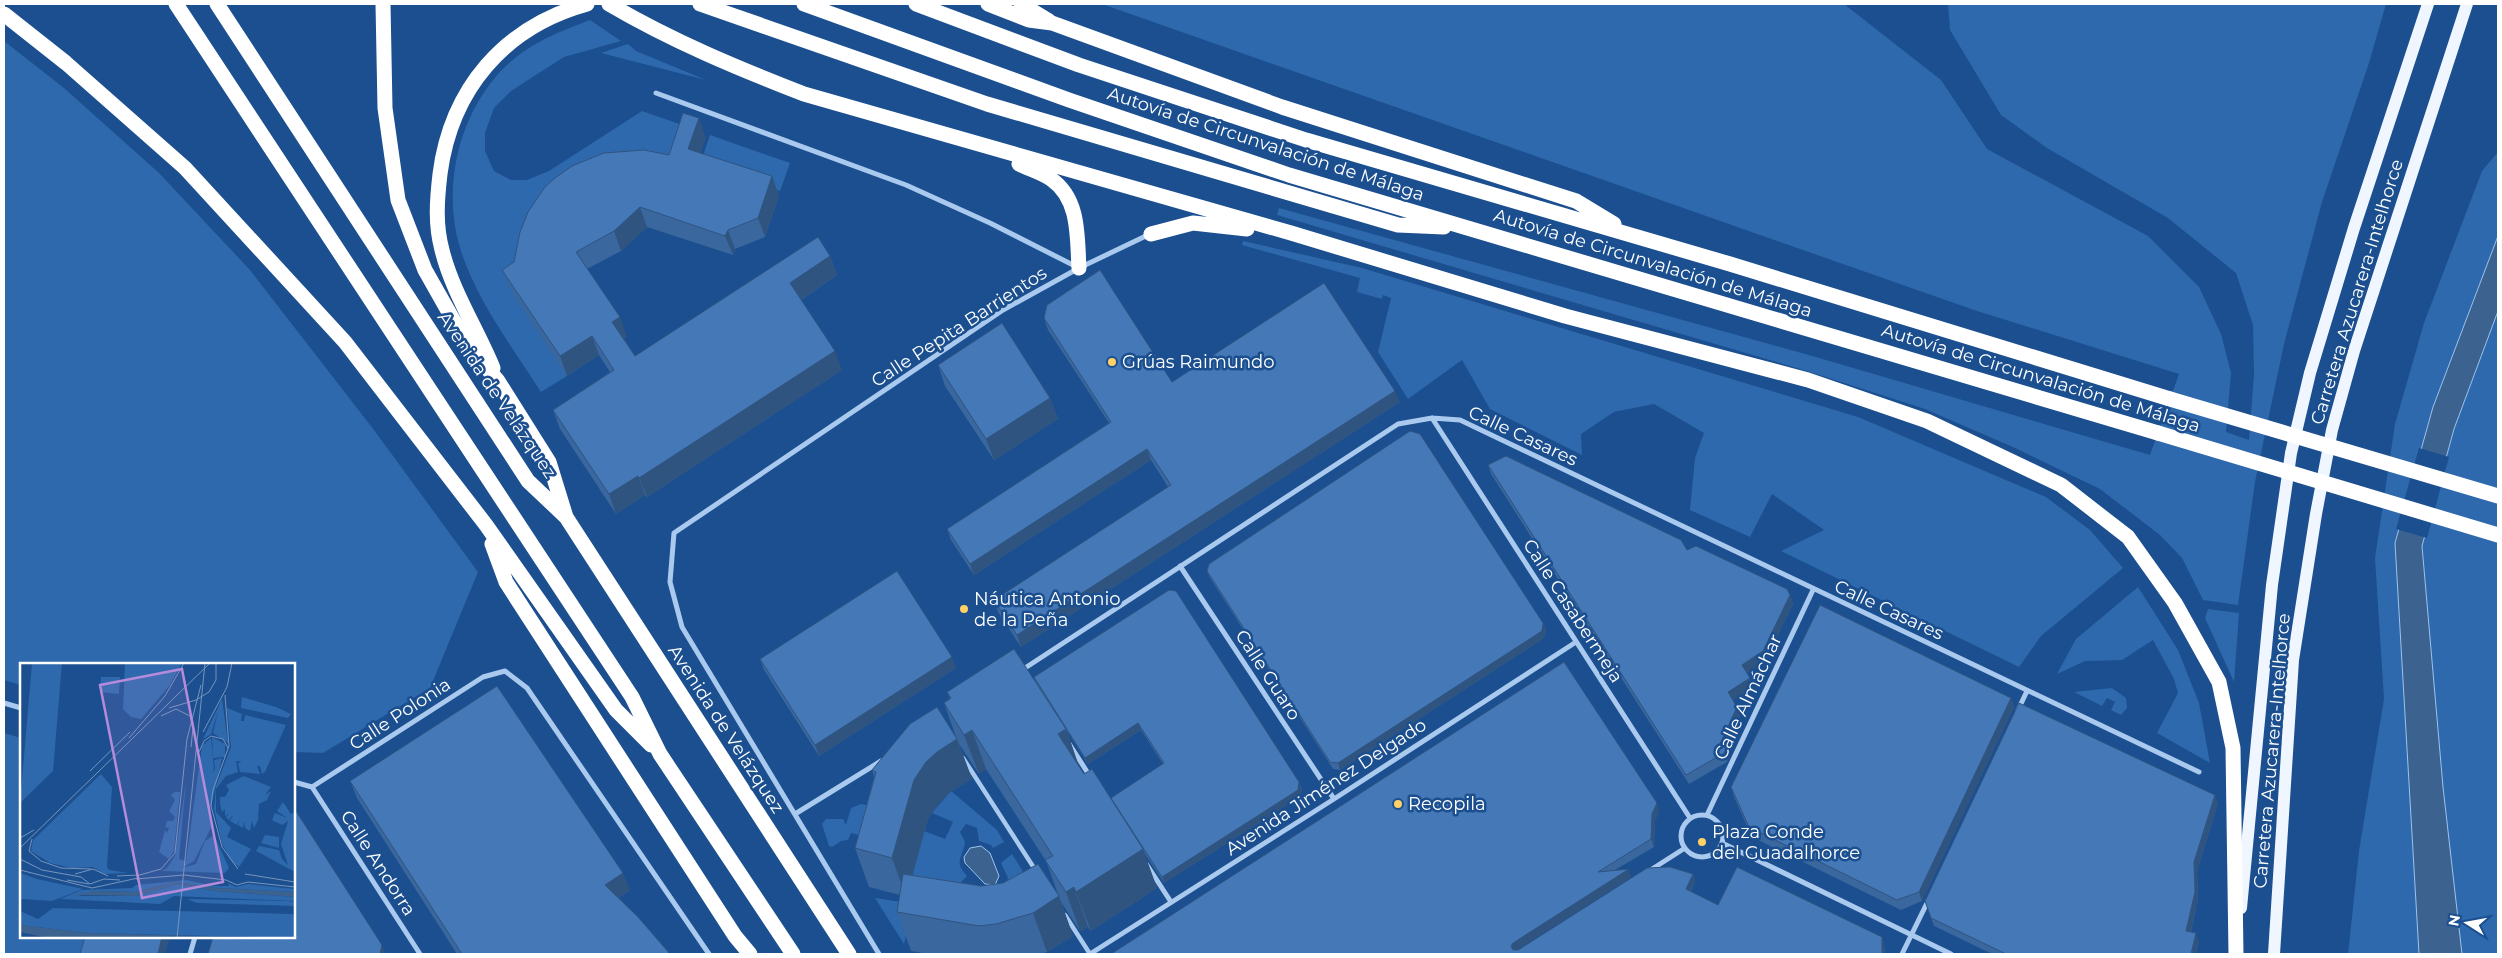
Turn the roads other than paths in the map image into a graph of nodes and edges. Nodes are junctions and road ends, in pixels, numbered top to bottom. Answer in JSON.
{"nodes":[{"id":1,"x":176,"y":4,"type":"edge"},
{"id":2,"x":217,"y":4,"type":"edge"},
{"id":3,"x":383,"y":4,"type":"edge"},
{"id":4,"x":610,"y":4,"type":"edge"},
{"id":5,"x":700,"y":4,"type":"edge"},
{"id":6,"x":804,"y":4,"type":"edge"},
{"id":7,"x":916,"y":4,"type":"edge"},
{"id":8,"x":988,"y":4,"type":"edge"},
{"id":9,"x":1020,"y":4,"type":"edge"},
{"id":10,"x":2428,"y":4,"type":"edge"},
{"id":11,"x":2467,"y":4,"type":"edge"},
{"id":12,"x":581,"y":5,"type":"edge"},
{"id":13,"x":4,"y":14,"type":"edge"},
{"id":14,"x":1052,"y":23,"type":"junction"},
{"id":15,"x":656,"y":93,"type":"dead end"},
{"id":16,"x":984,"y":147,"type":"junction"},
{"id":17,"x":1468,"y":228,"type":"junction"},
{"id":18,"x":1291,"y":233,"type":"junction"},
{"id":19,"x":1151,"y":234,"type":"joint"},
{"id":20,"x":1633,"y":235,"type":"junction"},
{"id":21,"x":1079,"y":268,"type":"junction"},
{"id":22,"x":498,"y":381,"type":"junction"},
{"id":23,"x":1432,"y":418,"type":"junction"},
{"id":24,"x":2498,"y":496,"type":"edge"},
{"id":25,"x":566,"y":517,"type":"junction"},
{"id":26,"x":486,"y":525,"type":"junction"},
{"id":27,"x":674,"y":533,"type":"joint"},
{"id":28,"x":2498,"y":534,"type":"edge"},
{"id":29,"x":1180,"y":566,"type":"junction"},
{"id":30,"x":1813,"y":590,"type":"junction"},
{"id":31,"x":1576,"y":642,"type":"junction"},
{"id":32,"x":1022,"y":670,"type":"junction"},
{"id":33,"x":1013,"y":675,"type":"edge"},
{"id":34,"x":1027,"y":678,"type":"edge"},
{"id":35,"x":2027,"y":690,"type":"junction"},
{"id":36,"x":4,"y":703,"type":"edge"},
{"id":37,"x":20,"y":708,"type":"edge"},
{"id":38,"x":2014,"y":717,"type":"edge"},
{"id":39,"x":1064,"y":736,"type":"dead end"},
{"id":40,"x":660,"y":754,"type":"junction"},
{"id":41,"x":961,"y":755,"type":"edge"},
{"id":42,"x":888,"y":757,"type":"edge"},
{"id":43,"x":2199,"y":772,"type":"dead end"},
{"id":44,"x":295,"y":782,"type":"edge"},
{"id":45,"x":1096,"y":786,"type":"edge"},
{"id":46,"x":312,"y":787,"type":"junction"},
{"id":47,"x":1334,"y":799,"type":"junction"},
{"id":48,"x":795,"y":814,"type":"junction"},
{"id":49,"x":1707,"y":815,"type":"junction"},
{"id":50,"x":1690,"y":818,"type":"junction"},
{"id":51,"x":1722,"y":844,"type":"junction"},
{"id":52,"x":1685,"y":848,"type":"junction"},
{"id":53,"x":1144,"y":860,"type":"dead end"},
{"id":54,"x":1643,"y":875,"type":"edge"},
{"id":55,"x":1042,"y":880,"type":"edge"},
{"id":56,"x":1933,"y":892,"type":"edge"},
{"id":57,"x":1171,"y":902,"type":"junction"},
{"id":58,"x":1063,"y":913,"type":"edge"},
{"id":59,"x":735,"y":936,"type":"junction"},
{"id":60,"x":1912,"y":936,"type":"junction"},
{"id":61,"x":195,"y":938,"type":"edge"},
{"id":62,"x":190,"y":954,"type":"edge"},
{"id":63,"x":420,"y":954,"type":"edge"},
{"id":64,"x":709,"y":954,"type":"edge"},
{"id":65,"x":742,"y":954,"type":"edge"},
{"id":66,"x":750,"y":954,"type":"edge"},
{"id":67,"x":793,"y":954,"type":"edge"},
{"id":68,"x":849,"y":954,"type":"edge"},
{"id":69,"x":879,"y":954,"type":"edge"},
{"id":70,"x":1090,"y":954,"type":"edge"},
{"id":71,"x":1902,"y":954,"type":"edge"},
{"id":72,"x":1951,"y":954,"type":"edge"},
{"id":73,"x":2236,"y":954,"type":"edge"},
{"id":74,"x":2274,"y":954,"type":"edge"}],
"edges":[{"from":1,"to":40,"type":"highway"},
{"from":2,"to":25,"type":"highway","name":"Avenida de Velázquez"},
{"from":3,"to":22,"type":"highway"},
{"from":4,"to":16,"type":"highway"},
{"from":5,"to":17,"type":"highway"},
{"from":6,"to":17,"type":"highway","name":"Autovía de Circunvalación de Málaga"},
{"from":7,"to":20,"type":"highway","name":"Autovía de Circunvalación de Málaga"},
{"from":8,"to":14,"type":"highway"},
{"from":9,"to":14,"type":"highway"},
{"from":10,"to":73,"type":"main road","name":"Carretera Azucarera-Intelhorce"},
{"from":11,"to":74,"type":"main road","name":"Carretera Azucarera-Intelhorce"},
{"from":12,"to":22,"type":"highway"},
{"from":13,"to":26,"type":"highway"},
{"from":14,"to":20,"type":"highway"},
{"from":15,"to":21,"type":"street","name":"Calle Pepita Barrientos"},
{"from":16,"to":18,"type":"highway"},
{"from":16,"to":21,"type":"highway"},
{"from":17,"to":28,"type":"highway","name":"Autovía de Circunvalación de Málaga","bridge":true},
{"from":18,"to":19,"type":"highway"},
{"from":18,"to":73,"type":"highway"},
{"from":19,"to":21,"type":"street"},
{"from":20,"to":24,"type":"highway","name":"Autovía de Circunvalación de Málaga","bridge":true},
{"from":21,"to":27,"type":"street","name":"Calle Pepita Barrientos"},
{"from":22,"to":25,"type":"highway"},
{"from":23,"to":29,"type":"street","name":"Calle Casares"},
{"from":23,"to":30,"type":"street","name":"Calle Casares"},
{"from":23,"to":31,"type":"street","name":"Calle Casabermeja"},
{"from":25,"to":68,"type":"highway","name":"Avenida de Velázquez"},
{"from":26,"to":40,"type":"highway"},
{"from":26,"to":59,"type":"highway"},
{"from":27,"to":48,"type":"street","name":"Avenida de Velázquez"},
{"from":29,"to":32,"type":"street","name":"Calle Casares"},
{"from":29,"to":47,"type":"street","name":"Calle Guaro"},
{"from":30,"to":35,"type":"street","name":"Calle Casares"},
{"from":30,"to":49,"type":"street","name":"Calle Almáchar"},
{"from":31,"to":47,"type":"street","name":"Avenida Jiménez Delgado"},
{"from":31,"to":50,"type":"street","name":"Calle Casabermeja"},
{"from":32,"to":33,"type":"street","name":"Calle Casares"},
{"from":32,"to":34,"type":"street"},
{"from":35,"to":38,"type":"street"},
{"from":35,"to":43,"type":"street","name":"Calle Casares"},
{"from":36,"to":37,"type":"street"},
{"from":39,"to":45,"type":"street"},
{"from":40,"to":67,"type":"highway"},
{"from":41,"to":55,"type":"street"},
{"from":42,"to":48,"type":"street"},
{"from":44,"to":46,"type":"street"},
{"from":46,"to":63,"type":"street","name":"Calle Andorra"},
{"from":46,"to":64,"type":"street","name":"Calle Polonia"},
{"from":47,"to":57,"type":"street","name":"Avenida Jiménez Delgado"},
{"from":48,"to":69,"type":"street","name":"Avenida de Velázquez"},
{"from":49,"to":50,"type":"street"},
{"from":49,"to":51,"type":"street"},
{"from":50,"to":52,"type":"street"},
{"from":51,"to":52,"type":"street"},
{"from":51,"to":60,"type":"street"},
{"from":52,"to":54,"type":"street"},
{"from":53,"to":57,"type":"street"},
{"from":56,"to":60,"type":"street"},
{"from":57,"to":70,"type":"street","name":"Avenida Jiménez Delgado"},
{"from":58,"to":70,"type":"street"},
{"from":59,"to":65,"type":"highway"},
{"from":59,"to":66,"type":"highway"},
{"from":60,"to":71,"type":"street"},
{"from":60,"to":72,"type":"street"},
{"from":61,"to":62,"type":"street"}]}
